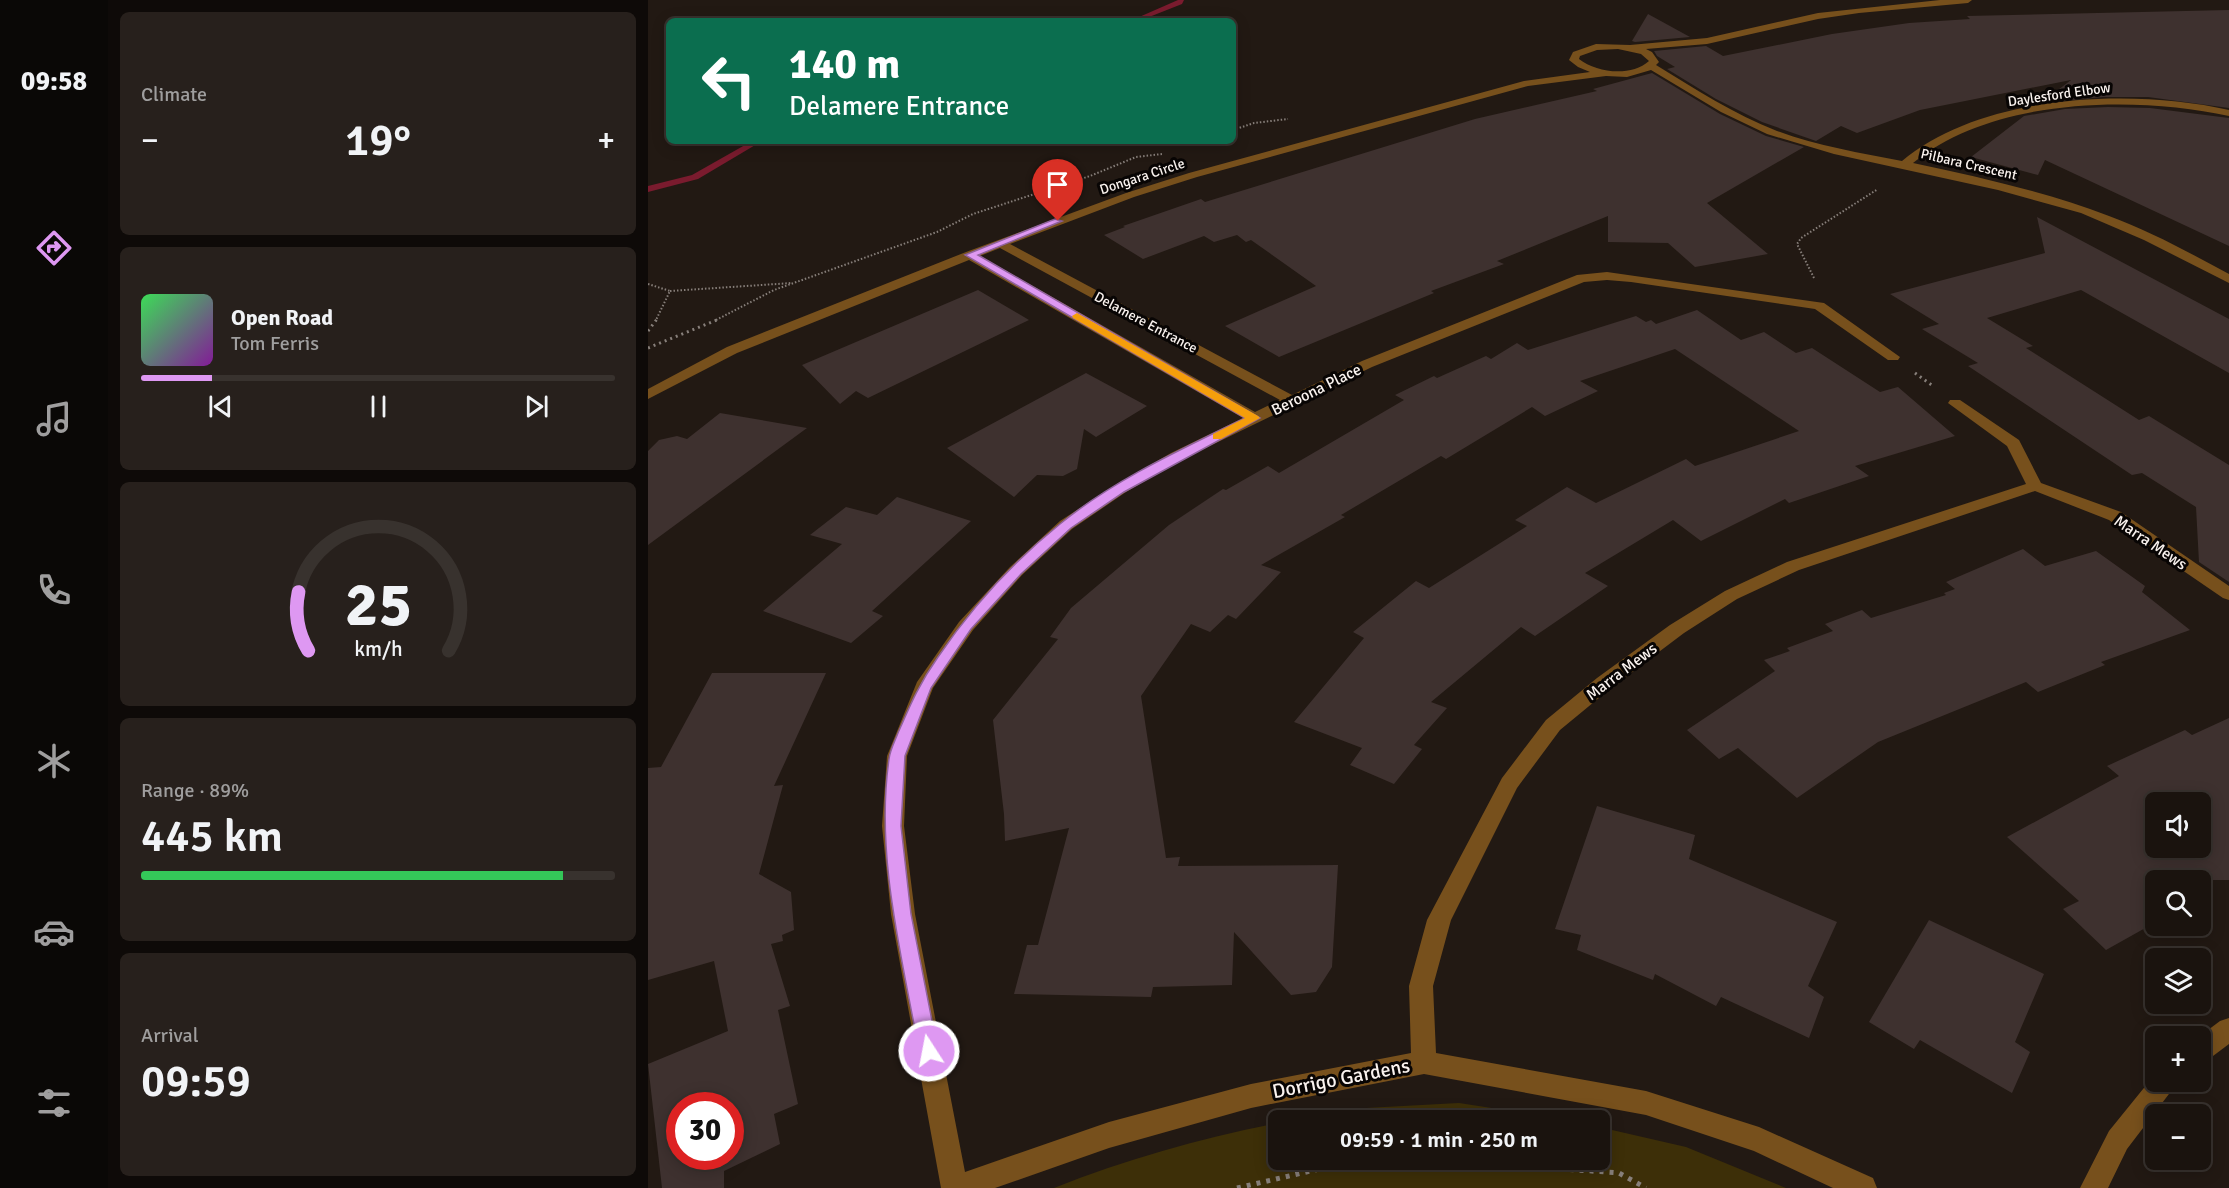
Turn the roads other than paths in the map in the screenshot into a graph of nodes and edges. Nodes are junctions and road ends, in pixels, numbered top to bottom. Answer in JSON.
{"nodes":[{"id":1,"x":1968,"y":0,"type":"edge"},
{"id":2,"x":1845,"y":3,"type":"dead end"},
{"id":3,"x":1859,"y":10,"type":"junction"},
{"id":4,"x":1707,"y":41,"type":"junction"},
{"id":5,"x":1626,"y":48,"type":"junction"},
{"id":6,"x":1675,"y":54,"type":"dead end"},
{"id":7,"x":1665,"y":58,"type":"dead end"},
{"id":8,"x":1576,"y":62,"type":"junction"},
{"id":9,"x":1653,"y":64,"type":"junction"},
{"id":10,"x":1605,"y":73,"type":"junction"},
{"id":11,"x":1618,"y":73,"type":"junction"},
{"id":12,"x":1641,"y":80,"type":"dead end"},
{"id":13,"x":1527,"y":83,"type":"junction"},
{"id":14,"x":1663,"y":86,"type":"dead end"},
{"id":15,"x":1697,"y":95,"type":"junction"},
{"id":16,"x":2229,"y":113,"type":"edge"},
{"id":17,"x":1904,"y":165,"type":"junction"},
{"id":18,"x":1001,"y":244,"type":"junction"},
{"id":19,"x":970,"y":255,"type":"junction"},
{"id":20,"x":2229,"y":279,"type":"edge"},
{"id":21,"x":1893,"y":357,"type":"road end"},
{"id":22,"x":648,"y":395,"type":"edge"},
{"id":23,"x":1292,"y":400,"type":"junction"},
{"id":24,"x":1955,"y":404,"type":"road end"},
{"id":25,"x":1254,"y":418,"type":"junction"},
{"id":26,"x":2035,"y":486,"type":"junction"},
{"id":27,"x":2229,"y":594,"type":"edge"},
{"id":28,"x":2229,"y":1029,"type":"edge"},
{"id":29,"x":2211,"y":1043,"type":"edge"},
{"id":30,"x":1424,"y":1062,"type":"junction"},
{"id":31,"x":2155,"y":1092,"type":"edge"},
{"id":32,"x":956,"y":1188,"type":"edge"},
{"id":33,"x":1863,"y":1188,"type":"edge"},
{"id":34,"x":2094,"y":1188,"type":"edge"}],
"edges":[{"from":1,"to":3,"type":"street"},
{"from":2,"to":3,"type":"street"},
{"from":3,"to":4,"type":"street"},
{"from":4,"to":5,"type":"street"},
{"from":4,"to":6,"type":"street"},
{"from":5,"to":8,"type":"street","name":"Dongara Circle"},
{"from":5,"to":9,"type":"street","name":"Pilbara Crescent"},
{"from":7,"to":9,"type":"street"},
{"from":8,"to":10,"type":"street"},
{"from":8,"to":13,"type":"street","name":"Dongara Circle"},
{"from":9,"to":11,"type":"street"},
{"from":9,"to":15,"type":"street","name":"Pilbara Crescent"},
{"from":10,"to":11,"type":"street"},
{"from":10,"to":13,"type":"street","name":"Dongara Circle"},
{"from":11,"to":12,"type":"street"},
{"from":13,"to":18,"type":"street","name":"Dongara Circle"},
{"from":14,"to":15,"type":"street","name":"Pilbara Crescent"},
{"from":15,"to":17,"type":"street","name":"Pilbara Crescent"},
{"from":16,"to":17,"type":"street","name":"Daylesford Elbow"},
{"from":17,"to":20,"type":"street","name":"Pilbara Crescent"},
{"from":18,"to":19,"type":"street","name":"Dongara Circle"},
{"from":18,"to":23,"type":"street","name":"Delamere Entrance"},
{"from":19,"to":22,"type":"street","name":"Dongara Circle"},
{"from":19,"to":25,"type":"street","name":"Delamere Entrance"},
{"from":21,"to":23,"type":"street","name":"Beroona Place"},
{"from":23,"to":25,"type":"street","name":"Beroona Place"},
{"from":24,"to":26,"type":"street"},
{"from":25,"to":32,"type":"street","name":"Beroona Place"},
{"from":26,"to":27,"type":"street","name":"Marra Mews"},
{"from":26,"to":30,"type":"street","name":"Marra Mews"},
{"from":28,"to":29,"type":"street"},
{"from":30,"to":32,"type":"street","name":"Dorrigo Gardens"},
{"from":30,"to":33,"type":"street","name":"Dorrigo Gardens"},
{"from":31,"to":34,"type":"street"}]}
